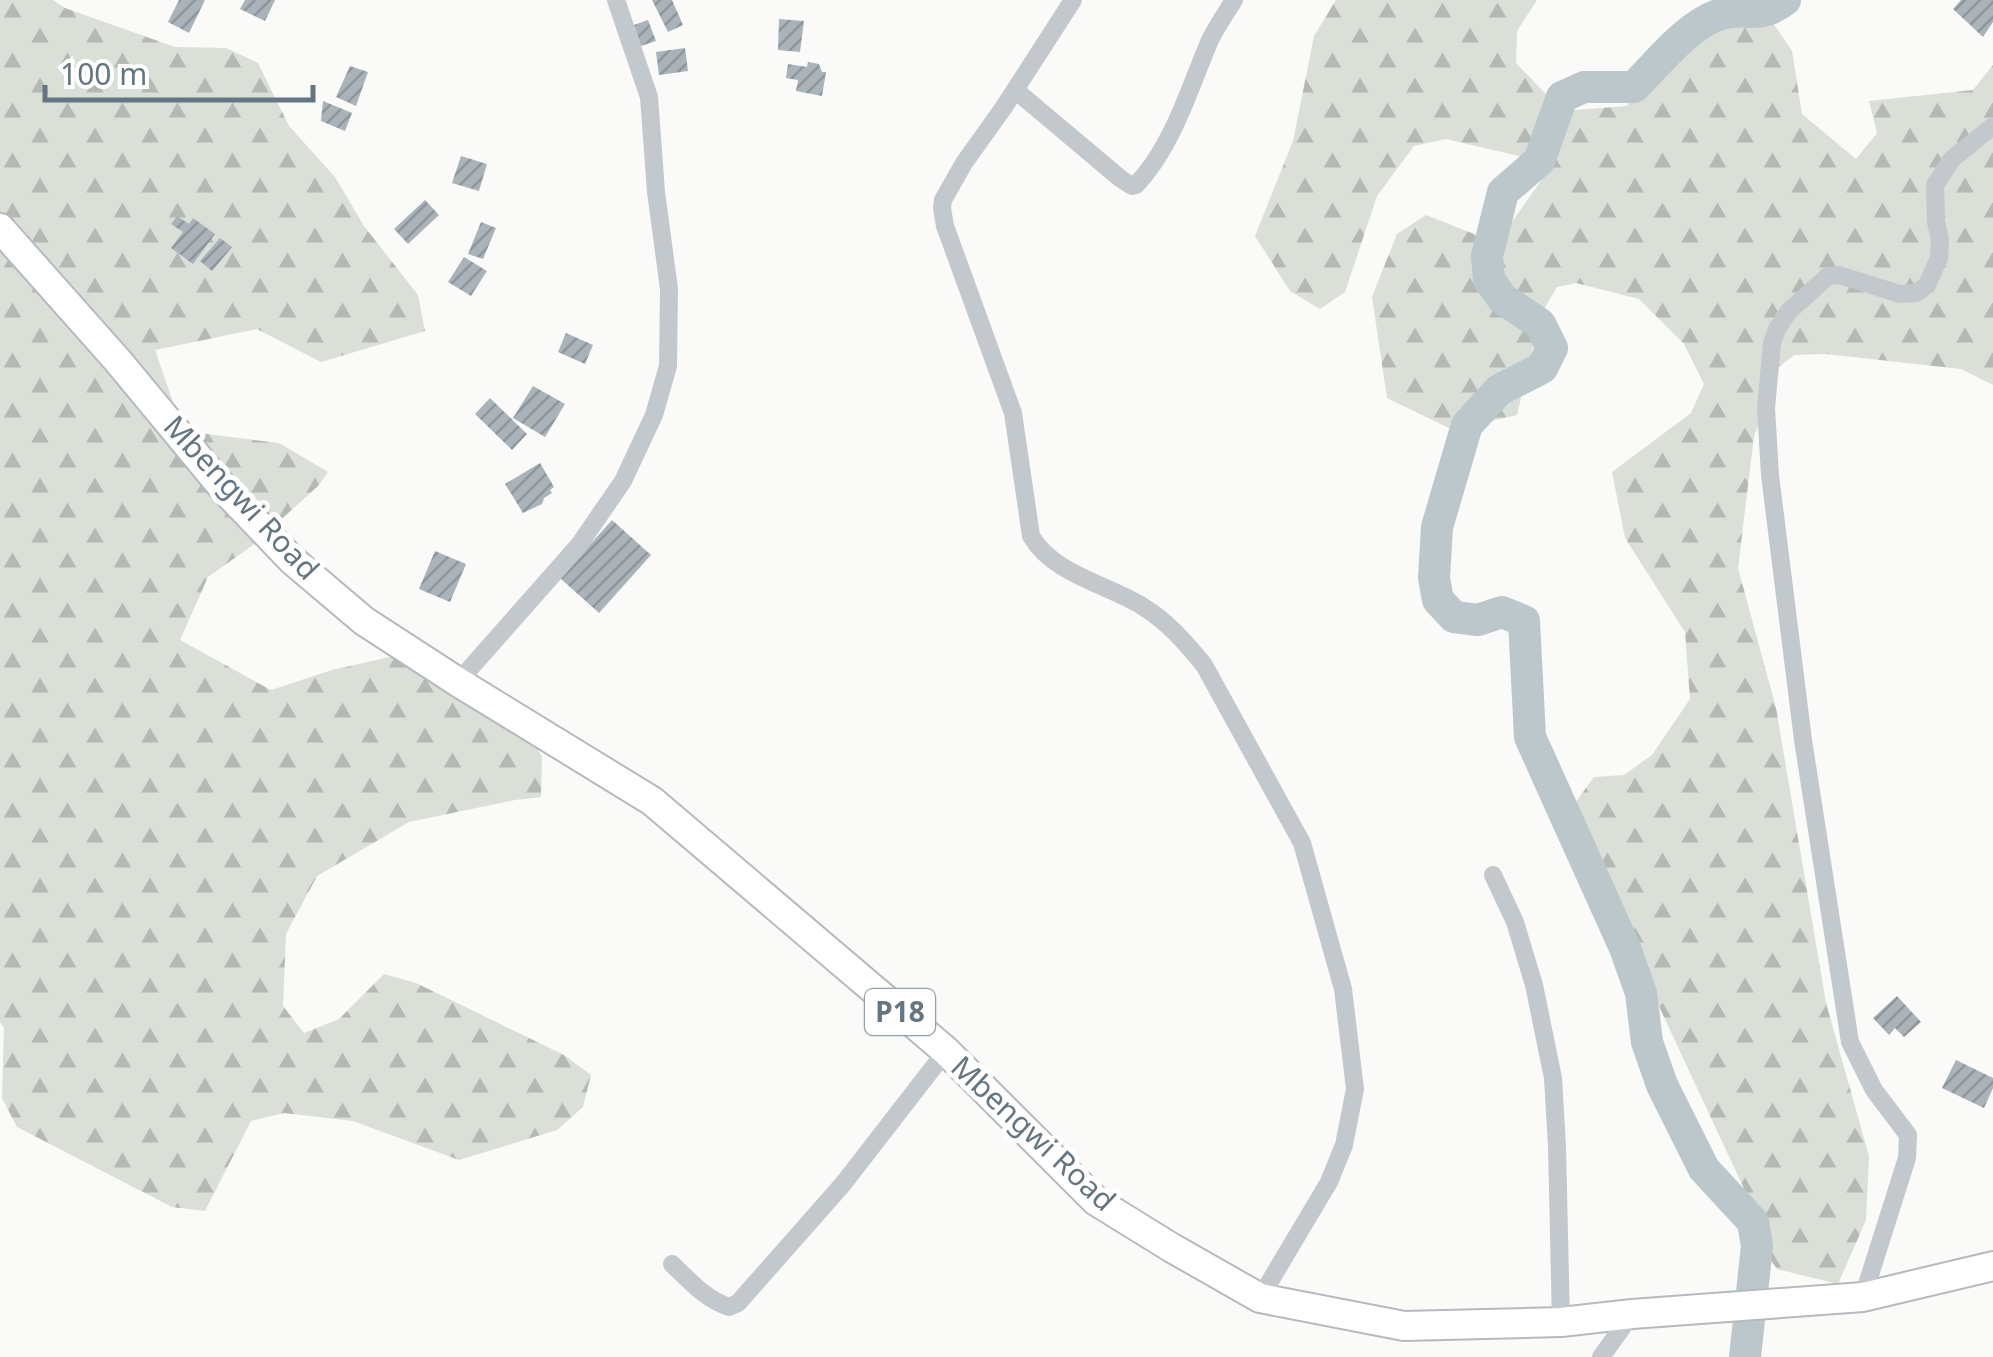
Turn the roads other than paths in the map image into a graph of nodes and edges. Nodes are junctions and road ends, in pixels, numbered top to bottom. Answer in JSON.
{"nodes":[{"id":1,"x":1073,"y":0,"type":"edge"},
{"id":2,"x":1234,"y":0,"type":"edge"},
{"id":3,"x":618,"y":1,"type":"edge"},
{"id":4,"x":1015,"y":90,"type":"junction"},
{"id":5,"x":1993,"y":126,"type":"edge"},
{"id":6,"x":0,"y":228,"type":"edge"},
{"id":7,"x":458,"y":682,"type":"junction"},
{"id":8,"x":1493,"y":875,"type":"dead end"},
{"id":9,"x":946,"y":1051,"type":"junction"},
{"id":10,"x":672,"y":1264,"type":"dead end"},
{"id":11,"x":1993,"y":1266,"type":"edge"},
{"id":12,"x":1863,"y":1297,"type":"junction"},
{"id":13,"x":1260,"y":1298,"type":"junction"},
{"id":14,"x":1632,"y":1314,"type":"junction"},
{"id":15,"x":1561,"y":1322,"type":"junction"},
{"id":16,"x":1601,"y":1357,"type":"edge"}],
"edges":[{"from":1,"to":4,"type":"street"},
{"from":2,"to":4,"type":"street"},
{"from":3,"to":7,"type":"street"},
{"from":4,"to":13,"type":"street"},
{"from":5,"to":12,"type":"street"},
{"from":6,"to":7,"type":"main road","name":"Mbengwi Road","number":"P18"},
{"from":7,"to":9,"type":"main road","name":"Mbengwi Road","number":"P18"},
{"from":8,"to":15,"type":"street"},
{"from":9,"to":10,"type":"street"},
{"from":9,"to":13,"type":"main road","name":"Mbengwi Road","number":"P18"},
{"from":11,"to":12,"type":"main road","name":"Mbengwi Road","number":"P18"},
{"from":12,"to":14,"type":"main road","name":"Mbengwi Road","number":"P18"},
{"from":13,"to":15,"type":"main road","name":"Mbengwi Road","number":"P18"},
{"from":14,"to":15,"type":"main road","name":"Mbengwi Road","number":"P18"},
{"from":14,"to":16,"type":"street"}]}
